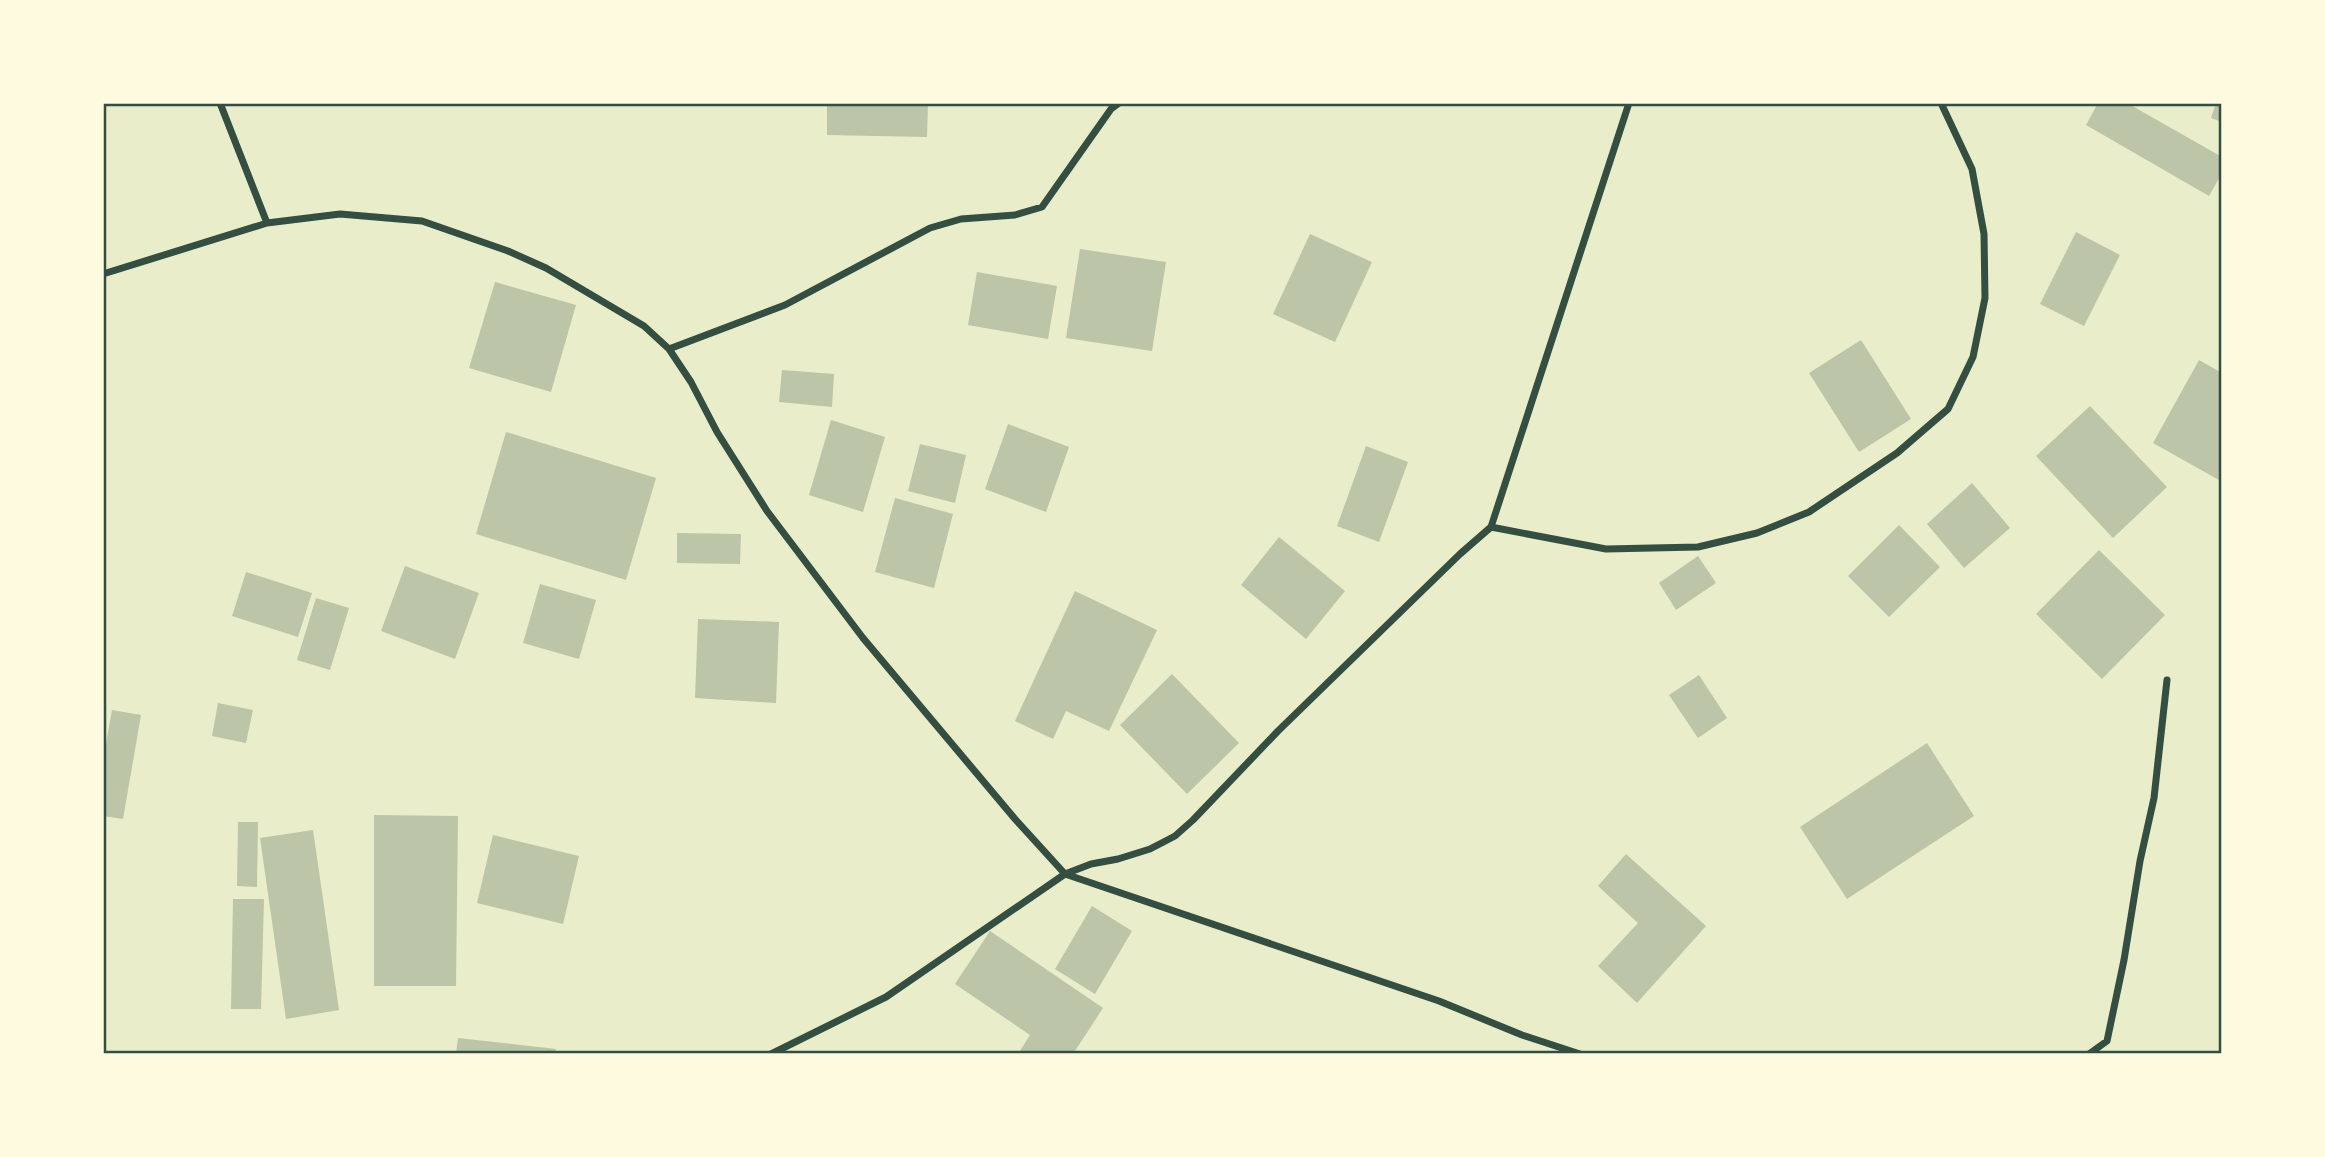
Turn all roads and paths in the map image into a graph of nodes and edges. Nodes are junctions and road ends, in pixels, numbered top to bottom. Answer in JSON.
{"nodes":[{"id":1,"x":220,"y":103,"type":"edge"},
{"id":2,"x":1119,"y":103,"type":"edge"},
{"id":3,"x":1629,"y":103,"type":"edge"},
{"id":4,"x":1941,"y":103,"type":"edge"},
{"id":5,"x":267,"y":223,"type":"junction"},
{"id":6,"x":103,"y":274,"type":"edge"},
{"id":7,"x":669,"y":349,"type":"junction"},
{"id":8,"x":1491,"y":527,"type":"junction"},
{"id":9,"x":2166,"y":680,"type":"dead end"},
{"id":10,"x":1065,"y":874,"type":"junction"},
{"id":11,"x":771,"y":1054,"type":"edge"},
{"id":12,"x":1580,"y":1054,"type":"edge"},
{"id":13,"x":2089,"y":1054,"type":"edge"}],
"edges":[{"from":1,"to":5,"type":"street"},
{"from":2,"to":7,"type":"street"},
{"from":3,"to":8,"type":"street"},
{"from":4,"to":8,"type":"street"},
{"from":5,"to":6,"type":"street"},
{"from":5,"to":7,"type":"street"},
{"from":7,"to":10,"type":"street"},
{"from":8,"to":10,"type":"street"},
{"from":9,"to":13,"type":"street"},
{"from":10,"to":11,"type":"street"},
{"from":10,"to":12,"type":"street"}]}
